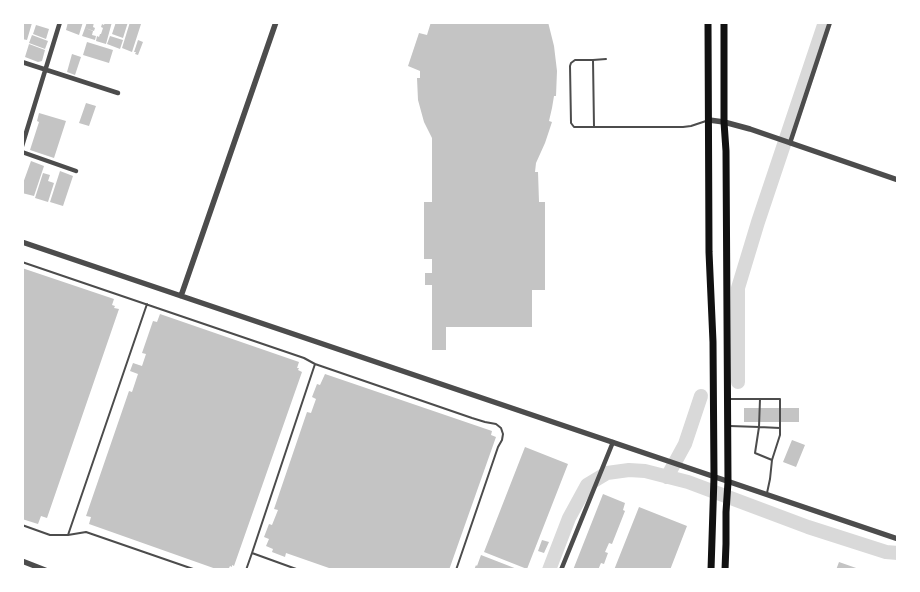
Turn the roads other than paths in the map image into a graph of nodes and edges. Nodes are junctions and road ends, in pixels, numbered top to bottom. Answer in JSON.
{"nodes":[{"id":1,"x":60,"y":22,"type":"edge"},
{"id":2,"x":276,"y":22,"type":"edge"},
{"id":3,"x":708,"y":22,"type":"edge"},
{"id":4,"x":724,"y":22,"type":"edge"},
{"id":5,"x":830,"y":22,"type":"edge"},
{"id":6,"x":606,"y":59,"type":"dead end"},
{"id":7,"x":593,"y":60,"type":"junction"},
{"id":8,"x":22,"y":62,"type":"edge"},
{"id":9,"x":46,"y":70,"type":"junction"},
{"id":10,"x":118,"y":93,"type":"dead end"},
{"id":11,"x":709,"y":120,"type":"junction"},
{"id":12,"x":724,"y":122,"type":"junction"},
{"id":13,"x":594,"y":127,"type":"junction"},
{"id":14,"x":790,"y":143,"type":"junction"},
{"id":15,"x":22,"y":146,"type":"edge"},
{"id":16,"x":22,"y":152,"type":"edge"},
{"id":17,"x":76,"y":170,"type":"dead end"},
{"id":18,"x":898,"y":180,"type":"edge"},
{"id":19,"x":22,"y":242,"type":"edge"},
{"id":20,"x":22,"y":262,"type":"edge"},
{"id":21,"x":181,"y":296,"type":"junction"},
{"id":22,"x":147,"y":304,"type":"junction"},
{"id":23,"x":315,"y":364,"type":"junction"},
{"id":24,"x":728,"y":399,"type":"junction"},
{"id":25,"x":760,"y":399,"type":"junction"},
{"id":26,"x":728,"y":426,"type":"junction"},
{"id":27,"x":759,"y":427,"type":"junction"},
{"id":28,"x":780,"y":428,"type":"junction"},
{"id":29,"x":613,"y":442,"type":"junction"},
{"id":30,"x":772,"y":460,"type":"junction"},
{"id":31,"x":714,"y":477,"type":"junction"},
{"id":32,"x":728,"y":482,"type":"junction"},
{"id":33,"x":767,"y":495,"type":"junction"},
{"id":34,"x":22,"y":525,"type":"edge"},
{"id":35,"x":68,"y":535,"type":"junction"},
{"id":36,"x":898,"y":539,"type":"edge"},
{"id":37,"x":252,"y":553,"type":"junction"},
{"id":38,"x":22,"y":561,"type":"edge"},
{"id":39,"x":45,"y":570,"type":"edge"},
{"id":40,"x":196,"y":570,"type":"edge"},
{"id":41,"x":246,"y":570,"type":"edge"},
{"id":42,"x":299,"y":570,"type":"edge"},
{"id":43,"x":456,"y":570,"type":"edge"},
{"id":44,"x":561,"y":570,"type":"edge"},
{"id":45,"x":711,"y":570,"type":"edge"},
{"id":46,"x":725,"y":570,"type":"edge"}],
"edges":[{"from":1,"to":9,"type":"street"},
{"from":2,"to":21,"type":"street"},
{"from":3,"to":11,"type":"highway"},
{"from":4,"to":12,"type":"highway"},
{"from":5,"to":14,"type":"street"},
{"from":6,"to":7,"type":"lane"},
{"from":7,"to":13,"type":"lane"},
{"from":7,"to":13,"type":"lane"},
{"from":8,"to":9,"type":"street"},
{"from":9,"to":10,"type":"street"},
{"from":9,"to":15,"type":"street"},
{"from":11,"to":12,"type":"street"},
{"from":11,"to":13,"type":"lane"},
{"from":11,"to":31,"type":"highway"},
{"from":12,"to":14,"type":"street"},
{"from":12,"to":24,"type":"highway"},
{"from":14,"to":18,"type":"street"},
{"from":16,"to":17,"type":"street"},
{"from":19,"to":21,"type":"street"},
{"from":20,"to":22,"type":"lane"},
{"from":21,"to":29,"type":"street"},
{"from":22,"to":23,"type":"lane"},
{"from":22,"to":35,"type":"lane"},
{"from":23,"to":37,"type":"lane"},
{"from":23,"to":43,"type":"lane"},
{"from":24,"to":25,"type":"lane"},
{"from":24,"to":26,"type":"highway"},
{"from":25,"to":27,"type":"lane"},
{"from":25,"to":28,"type":"lane"},
{"from":26,"to":27,"type":"lane"},
{"from":26,"to":32,"type":"highway"},
{"from":27,"to":28,"type":"lane"},
{"from":27,"to":30,"type":"lane"},
{"from":28,"to":30,"type":"lane"},
{"from":29,"to":31,"type":"street"},
{"from":29,"to":44,"type":"street"},
{"from":30,"to":33,"type":"lane"},
{"from":31,"to":32,"type":"street"},
{"from":31,"to":45,"type":"highway"},
{"from":32,"to":33,"type":"street"},
{"from":32,"to":46,"type":"highway"},
{"from":33,"to":36,"type":"street"},
{"from":34,"to":35,"type":"lane"},
{"from":35,"to":40,"type":"lane"},
{"from":37,"to":41,"type":"lane"},
{"from":37,"to":42,"type":"lane"},
{"from":38,"to":39,"type":"street"}]}
